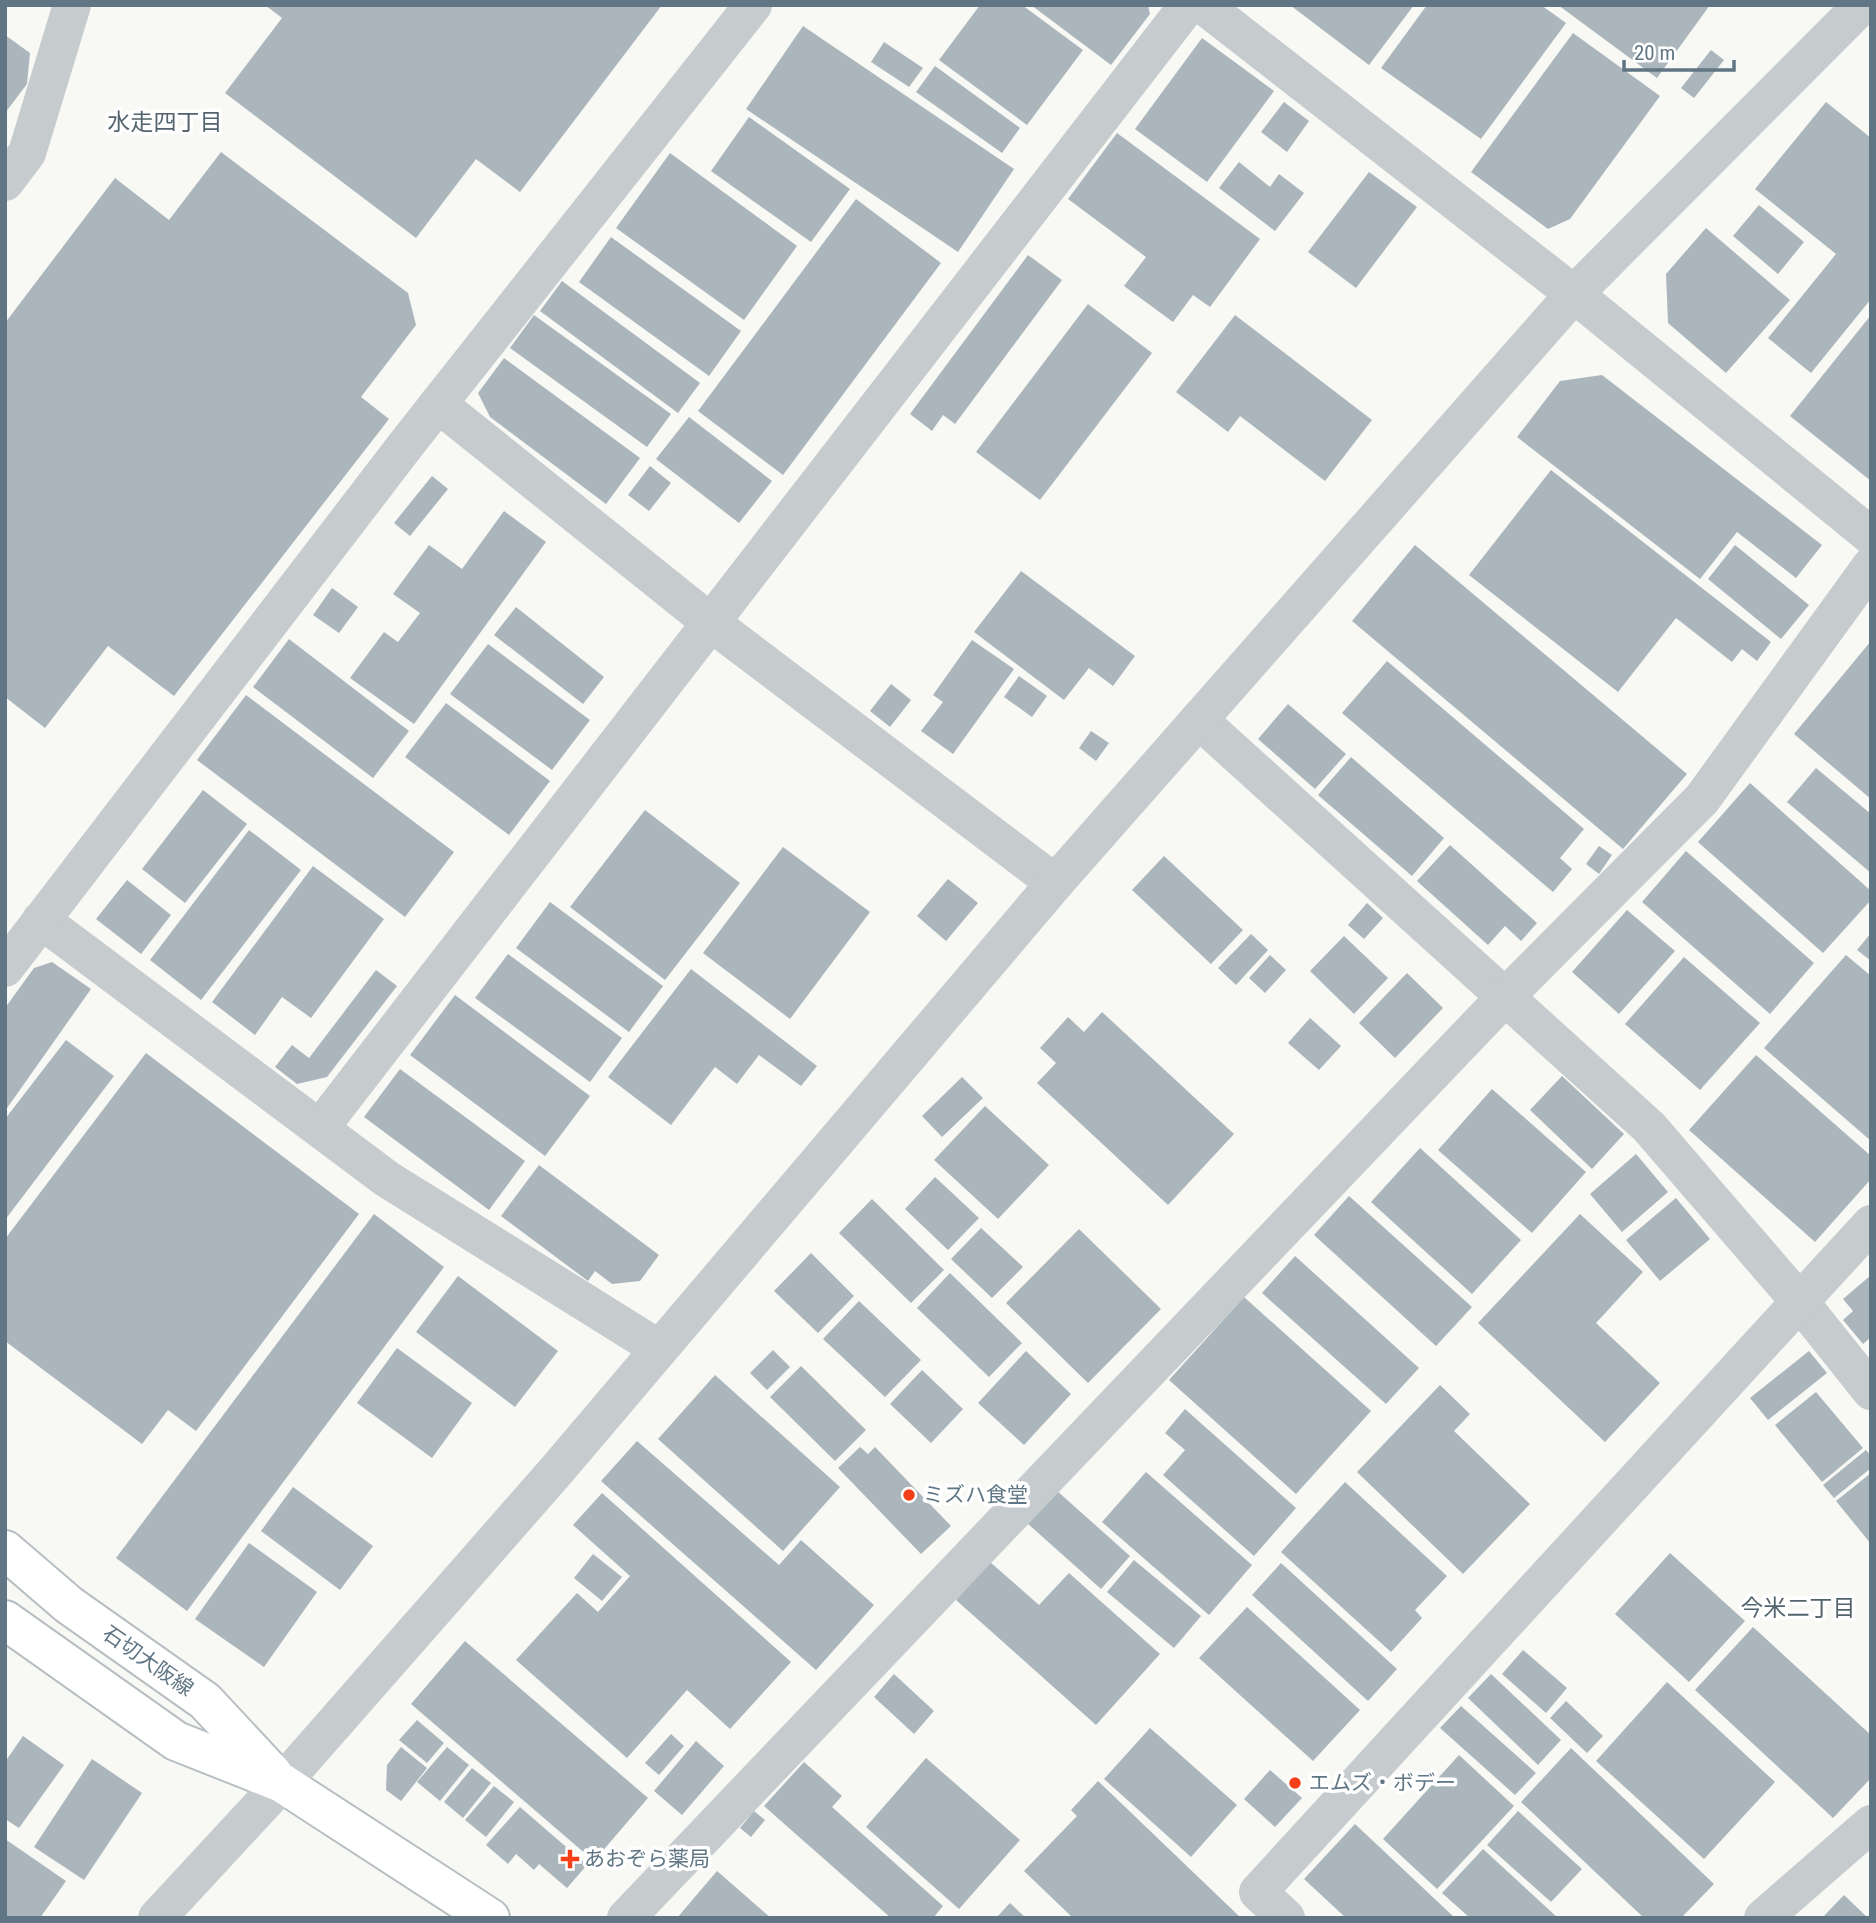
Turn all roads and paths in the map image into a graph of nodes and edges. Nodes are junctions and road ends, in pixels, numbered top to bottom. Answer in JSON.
{"nodes":[{"id":1,"x":72,"y":5,"type":"edge"},
{"id":2,"x":753,"y":5,"type":"edge"},
{"id":3,"x":1188,"y":5,"type":"edge"},
{"id":4,"x":1203,"y":5,"type":"edge"},
{"id":5,"x":1862,"y":5,"type":"edge"},
{"id":6,"x":5,"y":182,"type":"edge"},
{"id":7,"x":1574,"y":294,"type":"junction"},
{"id":8,"x":438,"y":404,"type":"junction"},
{"id":9,"x":1871,"y":536,"type":"edge"},
{"id":10,"x":1871,"y":566,"type":"edge"},
{"id":11,"x":710,"y":622,"type":"junction"},
{"id":12,"x":1199,"y":720,"type":"junction"},
{"id":13,"x":1055,"y":883,"type":"junction"},
{"id":14,"x":41,"y":920,"type":"junction"},
{"id":15,"x":5,"y":968,"type":"edge"},
{"id":16,"x":1506,"y":996,"type":"junction"},
{"id":17,"x":320,"y":1128,"type":"junction"},
{"id":18,"x":1871,"y":1224,"type":"edge"},
{"id":19,"x":1800,"y":1302,"type":"junction"},
{"id":20,"x":658,"y":1348,"type":"junction"},
{"id":21,"x":1871,"y":1391,"type":"edge"},
{"id":22,"x":5,"y":1550,"type":"edge"},
{"id":23,"x":5,"y":1620,"type":"edge"},
{"id":24,"x":282,"y":1783,"type":"junction"},
{"id":25,"x":1871,"y":1824,"type":"edge"},
{"id":26,"x":157,"y":1918,"type":"edge"},
{"id":27,"x":490,"y":1918,"type":"edge"},
{"id":28,"x":626,"y":1918,"type":"edge"},
{"id":29,"x":1286,"y":1918,"type":"edge"},
{"id":30,"x":1763,"y":1918,"type":"edge"}],
"edges":[{"from":1,"to":6,"type":"street"},
{"from":2,"to":8,"type":"street"},
{"from":3,"to":11,"type":"street"},
{"from":4,"to":7,"type":"street"},
{"from":5,"to":7,"type":"street"},
{"from":7,"to":9,"type":"street"},
{"from":7,"to":12,"type":"street"},
{"from":8,"to":11,"type":"street"},
{"from":8,"to":14,"type":"street"},
{"from":10,"to":16,"type":"street"},
{"from":11,"to":13,"type":"street"},
{"from":11,"to":17,"type":"street"},
{"from":12,"to":13,"type":"street"},
{"from":12,"to":16,"type":"street"},
{"from":13,"to":20,"type":"street"},
{"from":14,"to":15,"type":"street"},
{"from":14,"to":17,"type":"street"},
{"from":16,"to":19,"type":"street"},
{"from":16,"to":28,"type":"street"},
{"from":17,"to":20,"type":"street"},
{"from":18,"to":19,"type":"street"},
{"from":19,"to":21,"type":"street"},
{"from":19,"to":29,"type":"street"},
{"from":20,"to":24,"type":"street"},
{"from":22,"to":24,"type":"main road","name":"石切大阪線"},
{"from":23,"to":24,"type":"main road","name":"石切大阪線"},
{"from":24,"to":26,"type":"street"},
{"from":24,"to":27,"type":"main road","name":"石切大阪線"},
{"from":25,"to":30,"type":"street"}]}
